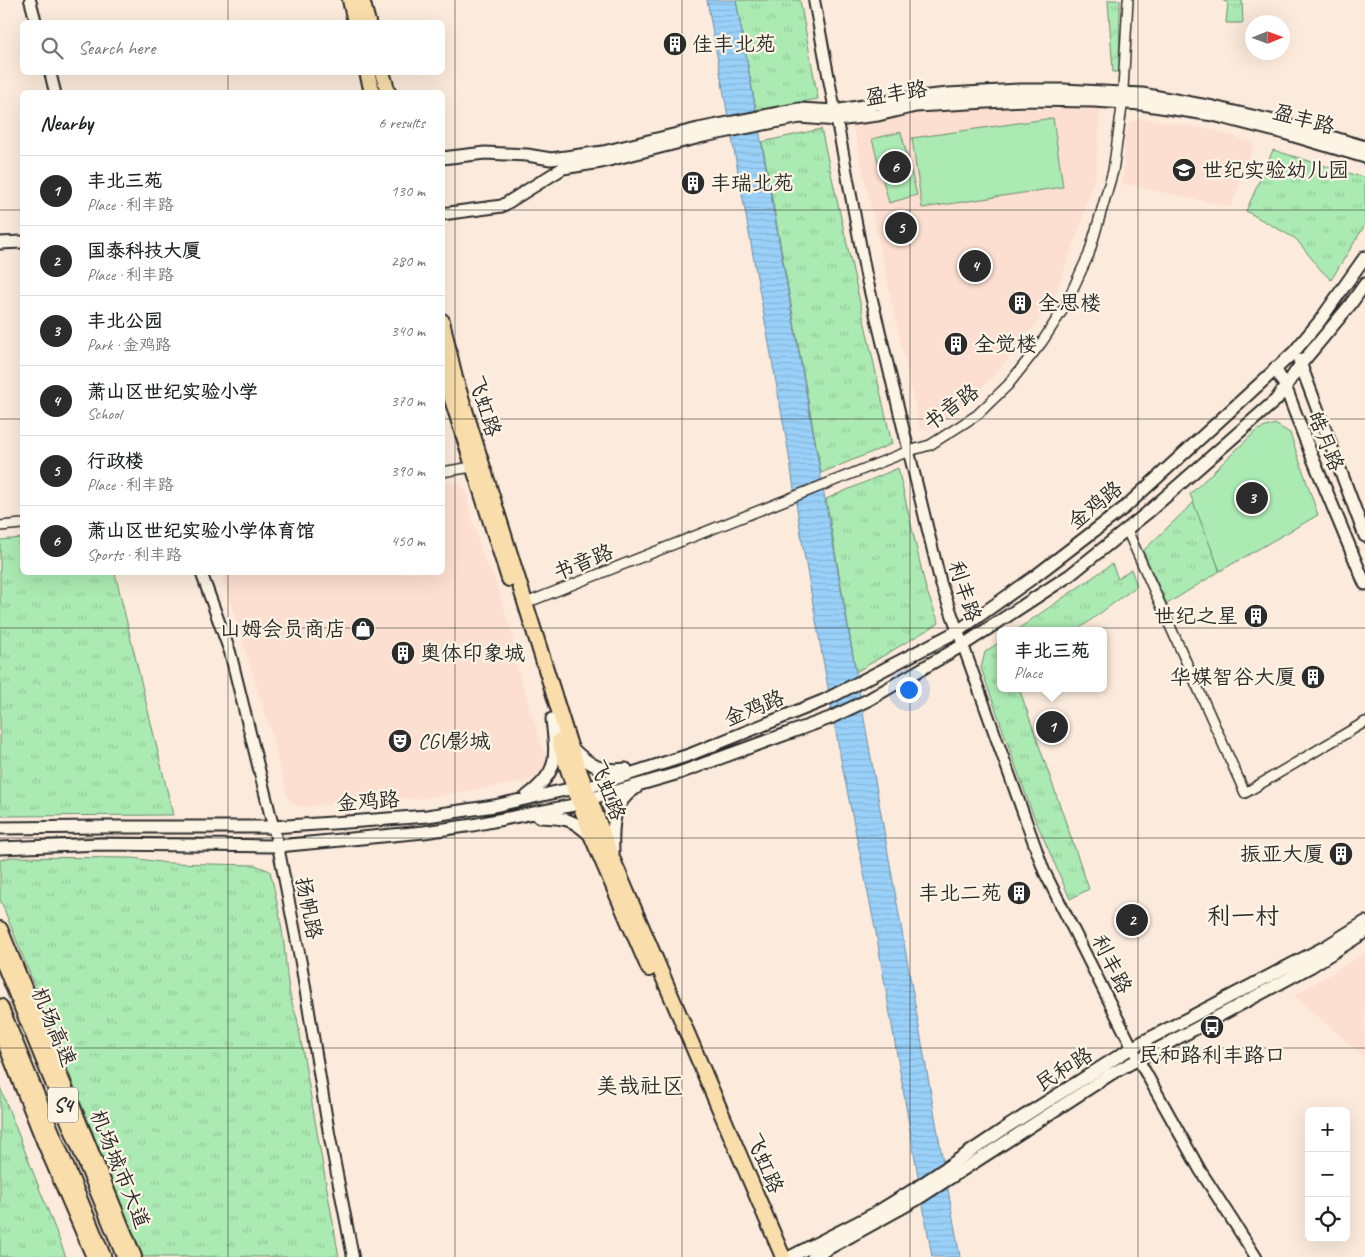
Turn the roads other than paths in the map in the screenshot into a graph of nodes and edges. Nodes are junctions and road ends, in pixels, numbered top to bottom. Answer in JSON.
{"nodes":[{"id":1,"x":30,"y":0,"type":"edge"},
{"id":2,"x":350,"y":0,"type":"edge"},
{"id":3,"x":362,"y":0,"type":"edge"},
{"id":4,"x":814,"y":0,"type":"edge"},
{"id":5,"x":1128,"y":0,"type":"edge"},
{"id":6,"x":35,"y":20,"type":"edge"},
{"id":7,"x":355,"y":20,"type":"edge"},
{"id":8,"x":367,"y":20,"type":"edge"},
{"id":9,"x":51,"y":75,"type":"edge"},
{"id":10,"x":368,"y":75,"type":"edge"},
{"id":11,"x":383,"y":75,"type":"edge"},
{"id":12,"x":54,"y":90,"type":"edge"},
{"id":13,"x":372,"y":90,"type":"edge"},
{"id":14,"x":387,"y":90,"type":"edge"},
{"id":15,"x":1122,"y":98,"type":"junction"},
{"id":16,"x":836,"y":116,"type":"junction"},
{"id":17,"x":1365,"y":147,"type":"edge"},
{"id":18,"x":1365,"y":156,"type":"edge"},
{"id":19,"x":445,"y":158,"type":"edge"},
{"id":20,"x":445,"y":214,"type":"edge"},
{"id":21,"x":20,"y":242,"type":"edge"},
{"id":22,"x":0,"y":243,"type":"edge"},
{"id":23,"x":1365,"y":257,"type":"edge"},
{"id":24,"x":1365,"y":284,"type":"edge"},
{"id":25,"x":445,"y":334,"type":"edge"},
{"id":26,"x":1294,"y":352,"type":"junction"},
{"id":27,"x":1301,"y":364,"type":"junction"},
{"id":28,"x":1275,"y":368,"type":"junction"},
{"id":29,"x":445,"y":376,"type":"edge"},
{"id":30,"x":1285,"y":386,"type":"junction"},
{"id":31,"x":909,"y":451,"type":"junction"},
{"id":32,"x":478,"y":466,"type":"junction"},
{"id":33,"x":445,"y":472,"type":"edge"},
{"id":34,"x":20,"y":524,"type":"edge"},
{"id":35,"x":0,"y":526,"type":"edge"},
{"id":36,"x":1127,"y":530,"type":"junction"},
{"id":37,"x":1365,"y":536,"type":"edge"},
{"id":38,"x":201,"y":575,"type":"edge"},
{"id":39,"x":1365,"y":584,"type":"edge"},
{"id":40,"x":526,"y":603,"type":"junction"},
{"id":41,"x":958,"y":631,"type":"junction"},
{"id":42,"x":964,"y":645,"type":"junction"},
{"id":43,"x":552,"y":719,"type":"junction"},
{"id":44,"x":1365,"y":722,"type":"edge"},
{"id":45,"x":570,"y":746,"type":"junction"},
{"id":46,"x":653,"y":766,"type":"junction"},
{"id":47,"x":646,"y":782,"type":"junction"},
{"id":48,"x":582,"y":795,"type":"junction"},
{"id":49,"x":522,"y":800,"type":"junction"},
{"id":50,"x":520,"y":816,"type":"junction"},
{"id":51,"x":272,"y":827,"type":"junction"},
{"id":52,"x":0,"y":828,"type":"edge"},
{"id":53,"x":592,"y":837,"type":"junction"},
{"id":54,"x":278,"y":846,"type":"junction"},
{"id":55,"x":0,"y":848,"type":"edge"},
{"id":56,"x":613,"y":860,"type":"junction"},
{"id":57,"x":1365,"y":922,"type":"edge"},
{"id":58,"x":0,"y":929,"type":"edge"},
{"id":59,"x":1365,"y":932,"type":"edge"},
{"id":60,"x":0,"y":953,"type":"edge"},
{"id":61,"x":0,"y":1007,"type":"edge"},
{"id":62,"x":0,"y":1030,"type":"edge"},
{"id":63,"x":1133,"y":1047,"type":"junction"},
{"id":64,"x":1138,"y":1059,"type":"junction"},
{"id":65,"x":97,"y":1255,"type":"edge"},
{"id":66,"x":127,"y":1257,"type":"edge"},
{"id":67,"x":134,"y":1257,"type":"edge"},
{"id":68,"x":354,"y":1257,"type":"edge"},
{"id":69,"x":773,"y":1257,"type":"edge"},
{"id":70,"x":783,"y":1257,"type":"edge"},
{"id":71,"x":790,"y":1257,"type":"edge"},
{"id":72,"x":813,"y":1257,"type":"edge"},
{"id":73,"x":1256,"y":1257,"type":"edge"}],
"edges":[{"from":1,"to":6,"type":"street"},
{"from":2,"to":7,"type":"main road"},
{"from":3,"to":8,"type":"main road"},
{"from":4,"to":16,"type":"street","name":"利丰路"},
{"from":5,"to":15,"type":"street","name":"书音路"},
{"from":9,"to":12,"type":"street"},
{"from":10,"to":13,"type":"main road"},
{"from":11,"to":14,"type":"main road"},
{"from":15,"to":16,"type":"main road","name":"盈丰路"},
{"from":15,"to":17,"type":"main road","name":"盈丰路"},
{"from":15,"to":18,"type":"main road","name":"盈丰路"},
{"from":15,"to":31,"type":"street","name":"书音路"},
{"from":16,"to":19,"type":"main road","name":"盈丰路"},
{"from":16,"to":20,"type":"main road","name":"盈丰路"},
{"from":16,"to":31,"type":"street","name":"利丰路"},
{"from":21,"to":22,"type":"main road"},
{"from":23,"to":26,"type":"main road","name":"金鸡路"},
{"from":24,"to":27,"type":"main road","name":"金鸡路"},
{"from":25,"to":32,"type":"main road","name":"飞虹路"},
{"from":26,"to":27,"type":"main road","name":"皓月路"},
{"from":26,"to":28,"type":"main road","name":"金鸡路"},
{"from":27,"to":30,"type":"main road","name":"金鸡路"},
{"from":27,"to":37,"type":"main road","name":"皓月路"},
{"from":28,"to":30,"type":"main road","name":"皓月路"},
{"from":28,"to":41,"type":"main road","name":"金鸡路"},
{"from":29,"to":32,"type":"main road","name":"飞虹路"},
{"from":30,"to":36,"type":"main road","name":"金鸡路"},
{"from":30,"to":39,"type":"main road","name":"皓月路"},
{"from":31,"to":40,"type":"street","name":"书音路"},
{"from":31,"to":41,"type":"street","name":"利丰路"},
{"from":32,"to":33,"type":"street"},
{"from":32,"to":40,"type":"main road","name":"飞虹路"},
{"from":32,"to":43,"type":"main road","name":"飞虹路"},
{"from":34,"to":35,"type":"street"},
{"from":36,"to":42,"type":"main road","name":"金鸡路"},
{"from":36,"to":44,"type":"street"},
{"from":38,"to":51,"type":"street","name":"扬帆路"},
{"from":40,"to":45,"type":"main road","name":"飞虹路"},
{"from":41,"to":42,"type":"street","name":"利丰路"},
{"from":41,"to":46,"type":"main road","name":"金鸡路"},
{"from":42,"to":47,"type":"main road","name":"金鸡路"},
{"from":42,"to":63,"type":"street","name":"利丰路"},
{"from":43,"to":48,"type":"main road","name":"飞虹路"},
{"from":43,"to":49,"type":"main road"},
{"from":45,"to":46,"type":"main road"},
{"from":45,"to":48,"type":"main road","name":"飞虹路"},
{"from":46,"to":48,"type":"main road","name":"金鸡路"},
{"from":47,"to":48,"type":"main road","name":"金鸡路"},
{"from":47,"to":56,"type":"main road"},
{"from":48,"to":49,"type":"main road","name":"金鸡路"},
{"from":48,"to":50,"type":"main road","name":"金鸡路"},
{"from":48,"to":53,"type":"main road","name":"飞虹路"},
{"from":48,"to":56,"type":"main road","name":"飞虹路"},
{"from":49,"to":51,"type":"main road","name":"金鸡路"},
{"from":50,"to":53,"type":"main road"},
{"from":50,"to":54,"type":"main road","name":"金鸡路"},
{"from":51,"to":52,"type":"main road","name":"金鸡路"},
{"from":51,"to":54,"type":"street","name":"扬帆路"},
{"from":53,"to":69,"type":"main road","name":"飞虹路"},
{"from":54,"to":55,"type":"main road","name":"金鸡路"},
{"from":54,"to":68,"type":"street","name":"扬帆路"},
{"from":56,"to":70,"type":"main road","name":"飞虹路"},
{"from":57,"to":63,"type":"main road","name":"民和路"},
{"from":58,"to":67,"type":"main road","name":"机场城市大道"},
{"from":59,"to":64,"type":"main road","name":"民和路"},
{"from":60,"to":66,"type":"highway","name":"机场高速","number":"S4"},
{"from":61,"to":65,"type":"highway","name":"机场高速","number":"S4"},
{"from":62,"to":65,"type":"main road"},
{"from":63,"to":64,"type":"street","name":"利丰路"},
{"from":63,"to":71,"type":"main road","name":"民和路"},
{"from":64,"to":72,"type":"main road","name":"民和路"},
{"from":64,"to":73,"type":"street","name":"利丰路"}]}
